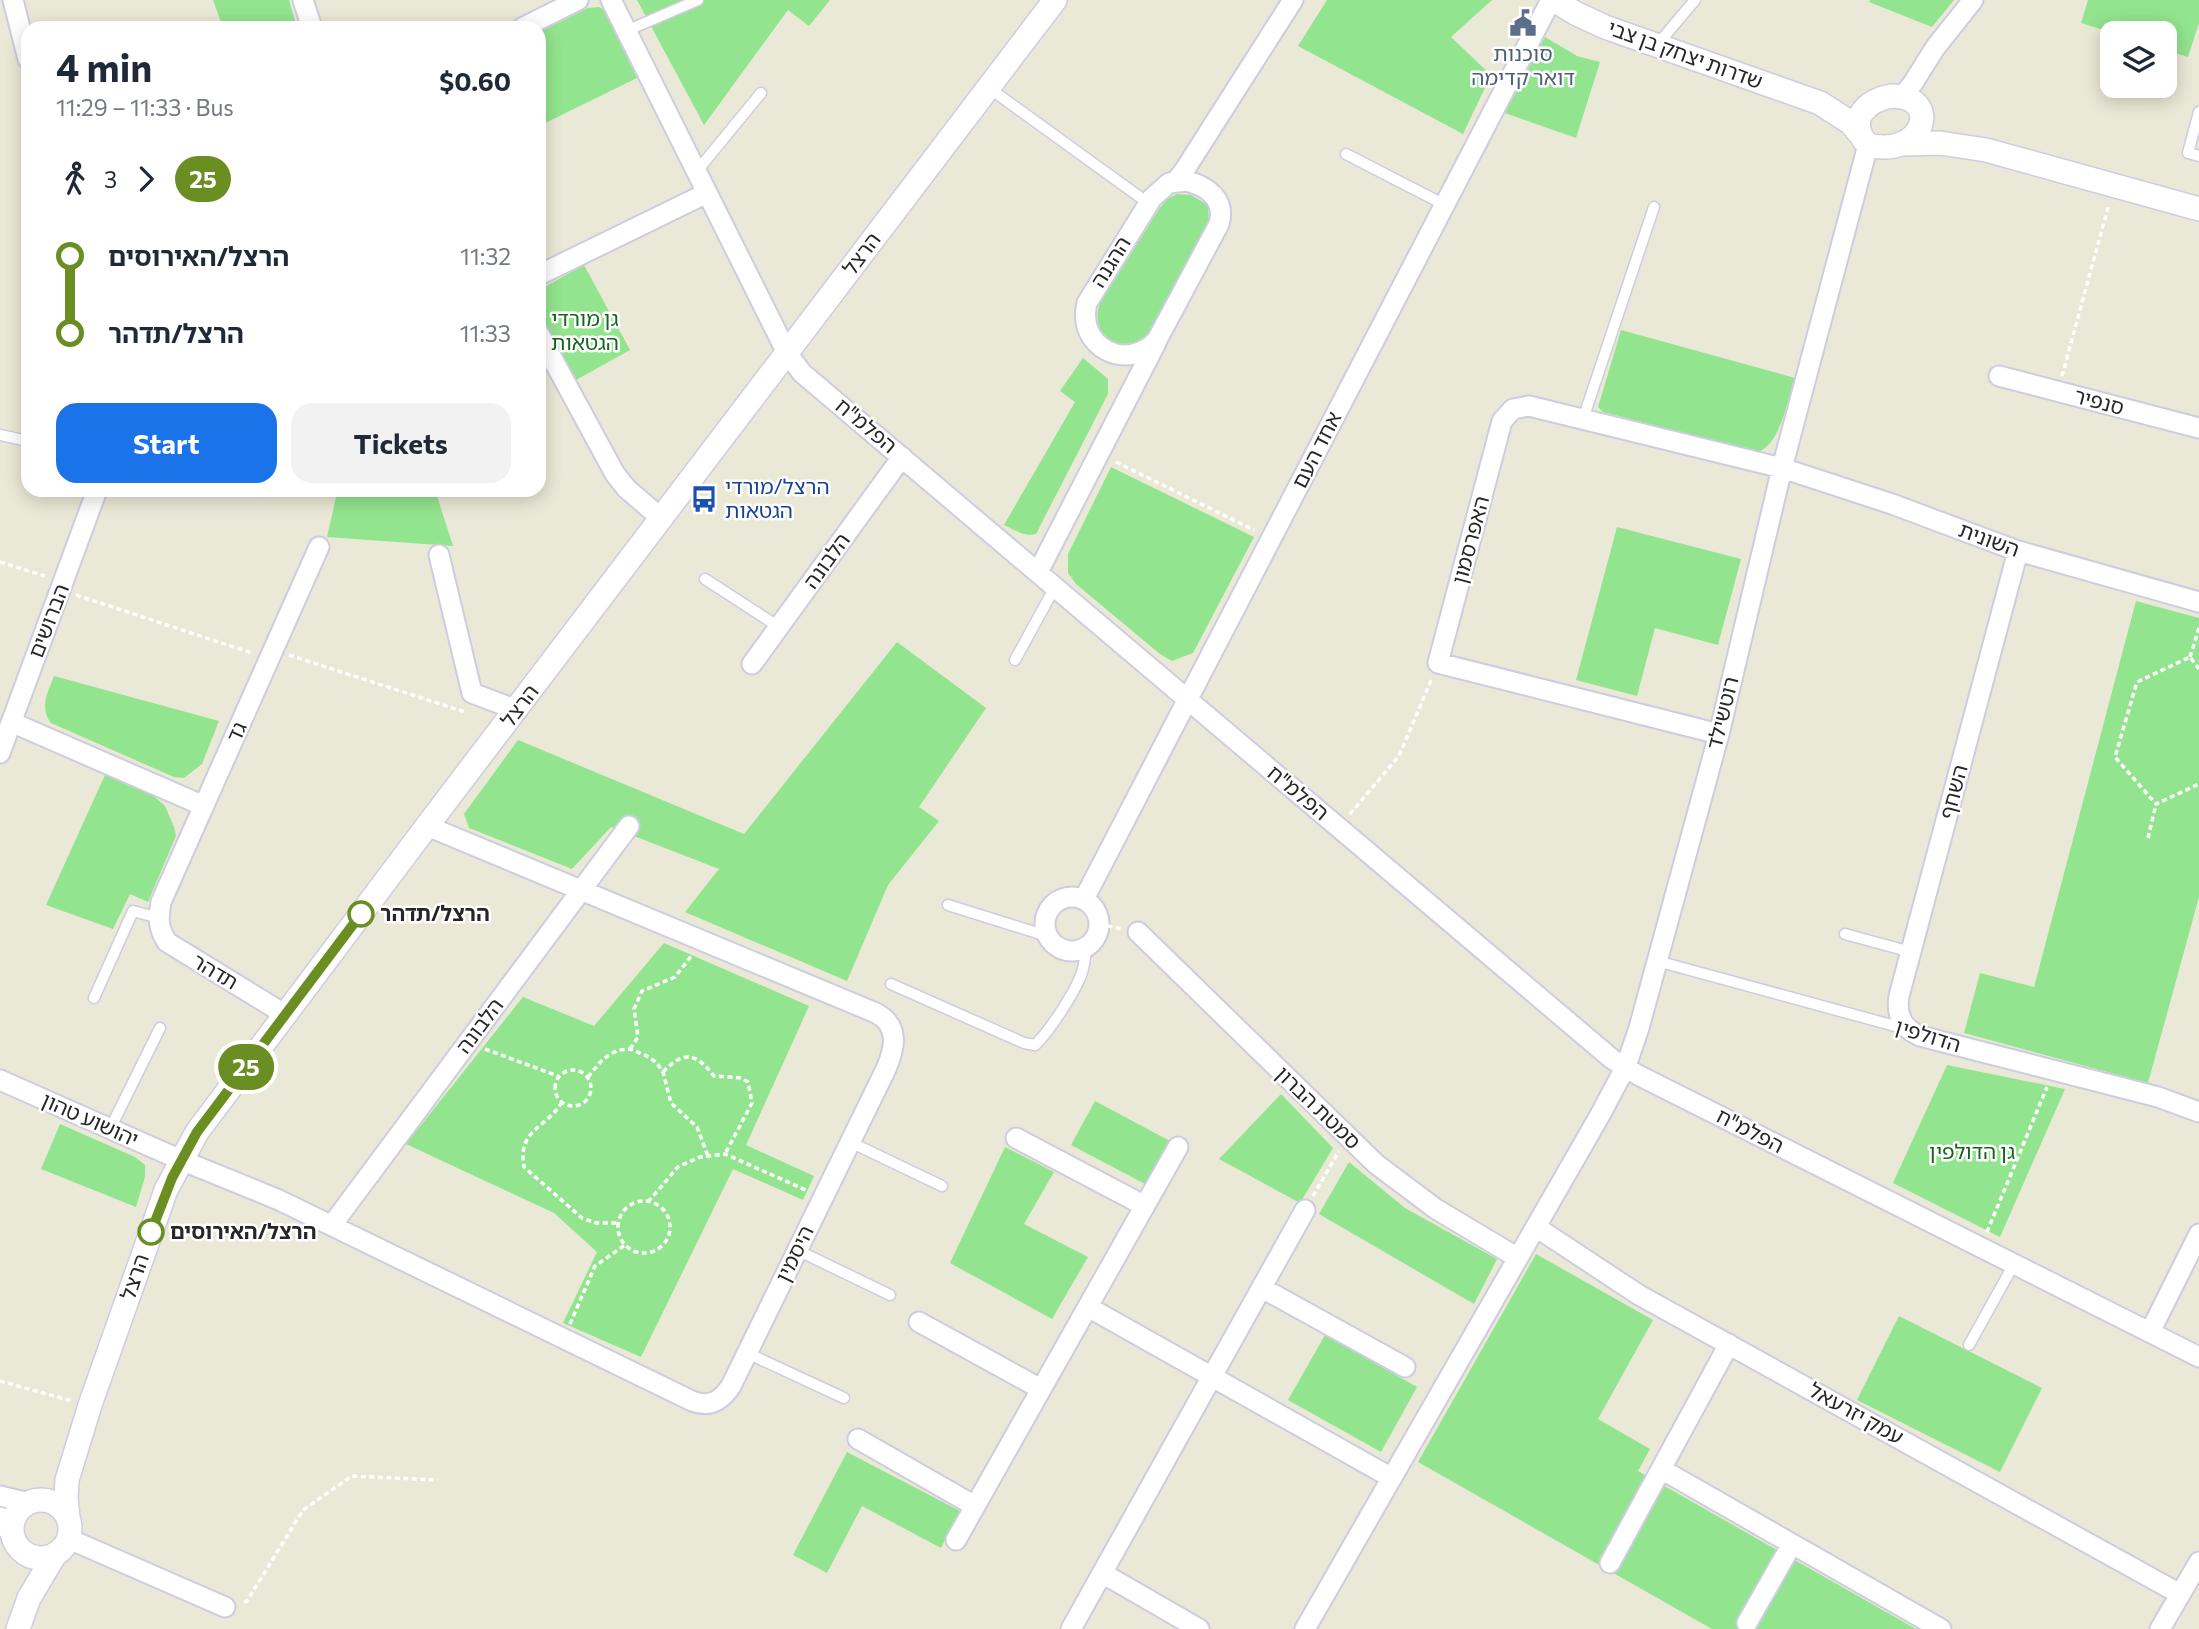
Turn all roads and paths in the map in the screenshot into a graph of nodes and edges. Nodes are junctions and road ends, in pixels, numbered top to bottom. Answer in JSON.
{"nodes":[{"id":1,"x":13,"y":0,"type":"edge"},
{"id":2,"x":303,"y":0,"type":"edge"},
{"id":3,"x":578,"y":0,"type":"edge"},
{"id":4,"x":611,"y":0,"type":"edge"},
{"id":5,"x":668,"y":0,"type":"edge"},
{"id":6,"x":698,"y":0,"type":"edge"},
{"id":7,"x":1055,"y":0,"type":"edge"},
{"id":8,"x":1293,"y":0,"type":"edge"},
{"id":9,"x":1552,"y":0,"type":"edge"},
{"id":10,"x":1695,"y":0,"type":"edge"},
{"id":11,"x":1973,"y":0,"type":"edge"},
{"id":12,"x":668,"y":13,"type":"junction"},
{"id":13,"x":310,"y":21,"type":"edge"},
{"id":14,"x":536,"y":21,"type":"edge"},
{"id":15,"x":21,"y":31,"type":"edge"},
{"id":16,"x":626,"y":31,"type":"junction"},
{"id":17,"x":1657,"y":46,"type":"junction"},
{"id":18,"x":988,"y":88,"type":"junction"},
{"id":19,"x":761,"y":93,"type":"dead end"},
{"id":20,"x":1902,"y":97,"type":"junction"},
{"id":21,"x":1820,"y":103,"type":"junction"},
{"id":22,"x":1872,"y":103,"type":"junction"},
{"id":23,"x":1921,"y":112,"type":"junction"},
{"id":24,"x":2199,"y":112,"type":"edge"},
{"id":25,"x":1863,"y":139,"type":"junction"},
{"id":26,"x":1203,"y":141,"type":"junction"},
{"id":27,"x":1903,"y":144,"type":"junction"},
{"id":28,"x":1986,"y":150,"type":"junction"},
{"id":29,"x":1346,"y":154,"type":"dead end"},
{"id":30,"x":2199,"y":156,"type":"edge"},
{"id":31,"x":697,"y":172,"type":"junction"},
{"id":32,"x":1175,"y":181,"type":"junction"},
{"id":33,"x":2114,"y":185,"type":"junction"},
{"id":34,"x":707,"y":193,"type":"junction"},
{"id":35,"x":1212,"y":193,"type":"junction"},
{"id":36,"x":1148,"y":203,"type":"junction"},
{"id":37,"x":1445,"y":205,"type":"junction"},
{"id":38,"x":2193,"y":205,"type":"edge"},
{"id":39,"x":1654,"y":207,"type":"dead end"},
{"id":40,"x":546,"y":272,"type":"edge"},
{"id":41,"x":1160,"y":334,"type":"junction"},
{"id":42,"x":546,"y":347,"type":"edge"},
{"id":43,"x":1106,"y":350,"type":"junction"},
{"id":44,"x":788,"y":353,"type":"junction"},
{"id":45,"x":1998,"y":376,"type":"dead end"},
{"id":46,"x":2058,"y":391,"type":"junction"},
{"id":47,"x":1126,"y":401,"type":"junction"},
{"id":48,"x":1583,"y":419,"type":"junction"},
{"id":49,"x":2199,"y":428,"type":"edge"},
{"id":50,"x":0,"y":435,"type":"edge"},
{"id":51,"x":21,"y":440,"type":"edge"},
{"id":52,"x":1099,"y":453,"type":"junction"},
{"id":53,"x":902,"y":457,"type":"junction"},
{"id":54,"x":1782,"y":468,"type":"junction"},
{"id":55,"x":94,"y":497,"type":"edge"},
{"id":56,"x":662,"y":519,"type":"junction"},
{"id":57,"x":1271,"y":538,"type":"junction"},
{"id":58,"x":320,"y":547,"type":"dead end"},
{"id":59,"x":2018,"y":551,"type":"junction"},
{"id":60,"x":439,"y":555,"type":"dead end"},
{"id":61,"x":0,"y":562,"type":"edge"},
{"id":62,"x":1038,"y":572,"type":"junction"},
{"id":63,"x":705,"y":579,"type":"dead end"},
{"id":64,"x":62,"y":586,"type":"junction"},
{"id":65,"x":1055,"y":587,"type":"junction"},
{"id":66,"x":2199,"y":602,"type":"edge"},
{"id":67,"x":779,"y":627,"type":"junction"},
{"id":68,"x":2199,"y":628,"type":"edge"},
{"id":69,"x":272,"y":654,"type":"junction"},
{"id":70,"x":2190,"y":657,"type":"junction"},
{"id":71,"x":1015,"y":660,"type":"dead end"},
{"id":72,"x":1438,"y":663,"type":"junction"},
{"id":73,"x":752,"y":664,"type":"dead end"},
{"id":74,"x":2199,"y":669,"type":"edge"},
{"id":75,"x":1188,"y":699,"type":"junction"},
{"id":76,"x":517,"y":710,"type":"junction"},
{"id":77,"x":467,"y":712,"type":"dead end"},
{"id":78,"x":11,"y":722,"type":"junction"},
{"id":79,"x":1719,"y":734,"type":"junction"},
{"id":80,"x":0,"y":753,"type":"edge"},
{"id":81,"x":2199,"y":784,"type":"edge"},
{"id":82,"x":2156,"y":804,"type":"junction"},
{"id":83,"x":204,"y":806,"type":"junction"},
{"id":84,"x":427,"y":826,"type":"junction"},
{"id":85,"x":629,"y":826,"type":"dead end"},
{"id":86,"x":1338,"y":828,"type":"junction"},
{"id":87,"x":2148,"y":838,"type":"dead end"},
{"id":88,"x":581,"y":890,"type":"junction"},
{"id":89,"x":1084,"y":900,"type":"junction"},
{"id":90,"x":948,"y":905,"type":"dead end"},
{"id":91,"x":159,"y":918,"type":"junction"},
{"id":92,"x":1138,"y":932,"type":"dead end"},
{"id":93,"x":1845,"y":934,"type":"dead end"},
{"id":94,"x":1047,"y":936,"type":"junction"},
{"id":95,"x":701,"y":940,"type":"junction"},
{"id":96,"x":1087,"y":946,"type":"junction"},
{"id":97,"x":1911,"y":952,"type":"junction"},
{"id":98,"x":1657,"y":961,"type":"junction"},
{"id":99,"x":891,"y":985,"type":"dead end"},
{"id":100,"x":94,"y":998,"type":"dead end"},
{"id":101,"x":286,"y":1015,"type":"junction"},
{"id":102,"x":160,"y":1028,"type":"dead end"},
{"id":103,"x":1910,"y":1030,"type":"junction"},
{"id":104,"x":468,"y":1042,"type":"junction"},
{"id":105,"x":630,"y":1049,"type":"junction"},
{"id":106,"x":1625,"y":1067,"type":"junction"},
{"id":107,"x":2054,"y":1070,"type":"junction"},
{"id":108,"x":663,"y":1072,"type":"junction"},
{"id":109,"x":558,"y":1076,"type":"junction"},
{"id":110,"x":588,"y":1077,"type":"junction"},
{"id":111,"x":0,"y":1080,"type":"edge"},
{"id":112,"x":562,"y":1102,"type":"junction"},
{"id":113,"x":2199,"y":1112,"type":"edge"},
{"id":114,"x":110,"y":1129,"type":"junction"},
{"id":115,"x":1347,"y":1137,"type":"junction"},
{"id":116,"x":1016,"y":1138,"type":"dead end"},
{"id":117,"x":850,"y":1142,"type":"junction"},
{"id":118,"x":1178,"y":1147,"type":"dead end"},
{"id":119,"x":724,"y":1154,"type":"junction"},
{"id":120,"x":708,"y":1156,"type":"junction"},
{"id":121,"x":181,"y":1160,"type":"junction"},
{"id":122,"x":942,"y":1186,"type":"dead end"},
{"id":123,"x":822,"y":1198,"type":"junction"},
{"id":124,"x":648,"y":1202,"type":"junction"},
{"id":125,"x":1145,"y":1206,"type":"junction"},
{"id":126,"x":1305,"y":1210,"type":"joint"},
{"id":127,"x":618,"y":1223,"type":"junction"},
{"id":128,"x":332,"y":1225,"type":"junction"},
{"id":129,"x":1536,"y":1227,"type":"junction"},
{"id":130,"x":2199,"y":1234,"type":"edge"},
{"id":131,"x":625,"y":1245,"type":"junction"},
{"id":132,"x":1980,"y":1247,"type":"junction"},
{"id":133,"x":797,"y":1250,"type":"junction"},
{"id":134,"x":1518,"y":1258,"type":"junction"},
{"id":135,"x":2014,"y":1264,"type":"junction"},
{"id":136,"x":1262,"y":1288,"type":"junction"},
{"id":137,"x":890,"y":1294,"type":"dead end"},
{"id":138,"x":1088,"y":1307,"type":"junction"},
{"id":139,"x":919,"y":1322,"type":"dead end"},
{"id":140,"x":2150,"y":1332,"type":"junction"},
{"id":141,"x":564,"y":1338,"type":"junction"},
{"id":142,"x":1729,"y":1344,"type":"junction"},
{"id":143,"x":1969,"y":1345,"type":"dead end"},
{"id":144,"x":747,"y":1353,"type":"junction"},
{"id":145,"x":2199,"y":1357,"type":"edge"},
{"id":146,"x":1405,"y":1367,"type":"dead end"},
{"id":147,"x":1212,"y":1376,"type":"junction"},
{"id":148,"x":0,"y":1381,"type":"edge"},
{"id":149,"x":1041,"y":1389,"type":"junction"},
{"id":150,"x":844,"y":1398,"type":"dead end"},
{"id":151,"x":90,"y":1405,"type":"junction"},
{"id":152,"x":858,"y":1439,"type":"dead end"},
{"id":153,"x":72,"y":1460,"type":"junction"},
{"id":154,"x":1661,"y":1469,"type":"junction"},
{"id":155,"x":1392,"y":1478,"type":"junction"},
{"id":156,"x":438,"y":1480,"type":"dead end"},
{"id":157,"x":0,"y":1496,"type":"edge"},
{"id":158,"x":31,"y":1502,"type":"junction"},
{"id":159,"x":975,"y":1506,"type":"junction"},
{"id":160,"x":0,"y":1517,"type":"edge"},
{"id":161,"x":64,"y":1537,"type":"junction"},
{"id":162,"x":956,"y":1540,"type":"dead end"},
{"id":163,"x":17,"y":1544,"type":"junction"},
{"id":164,"x":1792,"y":1544,"type":"junction"},
{"id":165,"x":2199,"y":1562,"type":"edge"},
{"id":166,"x":1610,"y":1563,"type":"dead end"},
{"id":167,"x":1102,"y":1573,"type":"junction"},
{"id":168,"x":2180,"y":1594,"type":"junction"},
{"id":169,"x":29,"y":1598,"type":"junction"},
{"id":170,"x":225,"y":1607,"type":"joint"},
{"id":171,"x":1747,"y":1623,"type":"dead end"},
{"id":172,"x":18,"y":1629,"type":"edge"},
{"id":173,"x":1071,"y":1629,"type":"edge"},
{"id":174,"x":1199,"y":1629,"type":"edge"},
{"id":175,"x":1305,"y":1629,"type":"edge"},
{"id":176,"x":1941,"y":1629,"type":"edge"},
{"id":177,"x":2160,"y":1629,"type":"edge"}],
"edges":[{"from":1,"to":15,"type":"street"},
{"from":2,"to":13,"type":"street"},
{"from":3,"to":14,"type":"street"},
{"from":4,"to":16,"type":"street","name":"הפלמ\"ח"},
{"from":5,"to":12,"type":"lane"},
{"from":6,"to":12,"type":"lane"},
{"from":7,"to":18,"type":"street","name":"הרצל"},
{"from":8,"to":26,"type":"street","name":"ההגנה"},
{"from":9,"to":17,"type":"street","name":"שדרות יצחק בן צבי"},
{"from":9,"to":37,"type":"street","name":"אחד העם"},
{"from":10,"to":17,"type":"lane"},
{"from":11,"to":20,"type":"street"},
{"from":12,"to":16,"type":"lane"},
{"from":16,"to":31,"type":"street","name":"הפלמ\"ח"},
{"from":17,"to":21,"type":"street","name":"שדרות יצחק בן צבי"},
{"from":18,"to":36,"type":"lane"},
{"from":18,"to":44,"type":"street","name":"הרצל"},
{"from":19,"to":31,"type":"lane"},
{"from":20,"to":22,"type":"street"},
{"from":20,"to":23,"type":"street"},
{"from":21,"to":22,"type":"street","name":"שדרות יצחק בן צבי"},
{"from":21,"to":25,"type":"street","name":"שדרות יצחק בן צבי"},
{"from":22,"to":25,"type":"street"},
{"from":23,"to":27,"type":"street"},
{"from":23,"to":28,"type":"street"},
{"from":24,"to":30,"type":"lane"},
{"from":25,"to":27,"type":"street"},
{"from":25,"to":54,"type":"street","name":"רוטשילד"},
{"from":26,"to":32,"type":"street","name":"ההגנה"},
{"from":26,"to":35,"type":"street"},
{"from":27,"to":28,"type":"street"},
{"from":28,"to":33,"type":"street"},
{"from":29,"to":37,"type":"lane"},
{"from":31,"to":34,"type":"street","name":"הפלמ\"ח"},
{"from":32,"to":35,"type":"street"},
{"from":32,"to":36,"type":"street","name":"ההגנה"},
{"from":33,"to":38,"type":"street"},
{"from":33,"to":46,"type":"path"},
{"from":34,"to":40,"type":"street"},
{"from":34,"to":44,"type":"street","name":"הפלמ\"ח"},
{"from":35,"to":41,"type":"street"},
{"from":36,"to":43,"type":"street","name":"ההגנה"},
{"from":37,"to":57,"type":"street","name":"אחד העם"},
{"from":39,"to":48,"type":"lane"},
{"from":41,"to":43,"type":"street"},
{"from":41,"to":47,"type":"street"},
{"from":42,"to":56,"type":"street"},
{"from":43,"to":47,"type":"street","name":"ההגנה"},
{"from":44,"to":53,"type":"street","name":"הפלמ\"ח"},
{"from":44,"to":56,"type":"street","name":"הרצל"},
{"from":45,"to":46,"type":"street","name":"סנפיר"},
{"from":46,"to":49,"type":"street","name":"סנפיר"},
{"from":47,"to":52,"type":"street"},
{"from":48,"to":54,"type":"street","name":"האפרסמון"},
{"from":48,"to":72,"type":"street","name":"האפרסמון"},
{"from":50,"to":51,"type":"lane"},
{"from":52,"to":57,"type":"path"},
{"from":52,"to":62,"type":"street"},
{"from":53,"to":62,"type":"street","name":"הפלמ\"ח"},
{"from":53,"to":67,"type":"street","name":"הלבונה"},
{"from":54,"to":59,"type":"street","name":"השונית"},
{"from":54,"to":79,"type":"street","name":"רוטשילד"},
{"from":55,"to":64,"type":"street","name":"הברושים"},
{"from":56,"to":76,"type":"street","name":"הרצל"},
{"from":57,"to":75,"type":"street","name":"אחד העם"},
{"from":58,"to":69,"type":"street","name":"גד"},
{"from":59,"to":66,"type":"street","name":"השונית"},
{"from":59,"to":97,"type":"street","name":"השחף"},
{"from":60,"to":76,"type":"street"},
{"from":61,"to":64,"type":"path"},
{"from":62,"to":65,"type":"street","name":"הפלמ\"ח"},
{"from":63,"to":67,"type":"lane"},
{"from":64,"to":69,"type":"path"},
{"from":64,"to":78,"type":"street","name":"הברושים"},
{"from":65,"to":71,"type":"lane"},
{"from":65,"to":75,"type":"street","name":"הפלמ\"ח"},
{"from":67,"to":73,"type":"street","name":"הלבונה"},
{"from":68,"to":70,"type":"path"},
{"from":69,"to":77,"type":"path"},
{"from":69,"to":83,"type":"street","name":"גד"},
{"from":70,"to":74,"type":"path"},
{"from":70,"to":82,"type":"path"},
{"from":72,"to":79,"type":"street"},
{"from":72,"to":86,"type":"path"},
{"from":75,"to":86,"type":"street","name":"הפלמ\"ח"},
{"from":75,"to":89,"type":"street","name":"אחד העם"},
{"from":76,"to":84,"type":"street","name":"הרצל"},
{"from":78,"to":80,"type":"street","name":"הברושים"},
{"from":78,"to":83,"type":"street"},
{"from":79,"to":98,"type":"street","name":"רוטשילד"},
{"from":81,"to":82,"type":"path"},
{"from":82,"to":87,"type":"path"},
{"from":83,"to":91,"type":"street","name":"גד"},
{"from":84,"to":88,"type":"street","name":"היסמין"},
{"from":84,"to":101,"type":"street","name":"הרצל"},
{"from":85,"to":88,"type":"street","name":"הלבונה"},
{"from":86,"to":106,"type":"street","name":"הפלמ\"ח"},
{"from":88,"to":95,"type":"street","name":"היסמין"},
{"from":88,"to":104,"type":"street","name":"הלבונה"},
{"from":89,"to":94,"type":"street"},
{"from":89,"to":96,"type":"street"},
{"from":90,"to":94,"type":"lane"},
{"from":91,"to":100,"type":"lane"},
{"from":91,"to":101,"type":"street","name":"תדהר"},
{"from":92,"to":115,"type":"street","name":"סמטת הברון"},
{"from":93,"to":97,"type":"lane"},
{"from":94,"to":96,"type":"street"},
{"from":95,"to":105,"type":"path"},
{"from":95,"to":117,"type":"street","name":"היסמין"},
{"from":96,"to":99,"type":"lane"},
{"from":97,"to":103,"type":"street","name":"השחף"},
{"from":98,"to":103,"type":"lane","name":"הדולפין"},
{"from":98,"to":106,"type":"street","name":"רוטשילד"},
{"from":101,"to":121,"type":"street","name":"הרצל"},
{"from":102,"to":114,"type":"lane"},
{"from":103,"to":107,"type":"street","name":"הדולפין"},
{"from":104,"to":109,"type":"path"},
{"from":104,"to":128,"type":"street","name":"הלבונה"},
{"from":105,"to":108,"type":"path"},
{"from":105,"to":110,"type":"path"},
{"from":106,"to":129,"type":"street","name":"רוטשילד"},
{"from":106,"to":132,"type":"street","name":"הפלמ\"ח"},
{"from":107,"to":113,"type":"street","name":"הדולפין"},
{"from":107,"to":132,"type":"path"},
{"from":108,"to":119,"type":"path"},
{"from":108,"to":120,"type":"path"},
{"from":109,"to":110,"type":"path"},
{"from":109,"to":112,"type":"path"},
{"from":110,"to":112,"type":"path"},
{"from":111,"to":114,"type":"street","name":"יהושוע טהון"},
{"from":112,"to":127,"type":"path"},
{"from":114,"to":121,"type":"street","name":"יהושוע טהון"},
{"from":115,"to":126,"type":"path"},
{"from":115,"to":134,"type":"street","name":"סמטת הברון"},
{"from":116,"to":125,"type":"street"},
{"from":117,"to":122,"type":"lane"},
{"from":117,"to":123,"type":"street","name":"היסמין"},
{"from":118,"to":125,"type":"street"},
{"from":119,"to":120,"type":"path"},
{"from":119,"to":123,"type":"path"},
{"from":120,"to":124,"type":"path"},
{"from":121,"to":128,"type":"street","name":"היסמין"},
{"from":121,"to":151,"type":"street","name":"הרצל"},
{"from":123,"to":133,"type":"street","name":"היסמין"},
{"from":124,"to":127,"type":"path"},
{"from":124,"to":131,"type":"path"},
{"from":125,"to":138,"type":"street"},
{"from":126,"to":136,"type":"street"},
{"from":127,"to":131,"type":"path"},
{"from":128,"to":141,"type":"street","name":"היסמין"},
{"from":129,"to":134,"type":"street","name":"רוטשילד"},
{"from":129,"to":142,"type":"street","name":"עמק יזרעאל"},
{"from":130,"to":140,"type":"street"},
{"from":131,"to":141,"type":"path"},
{"from":132,"to":135,"type":"street","name":"הפלמ\"ח"},
{"from":133,"to":137,"type":"lane"},
{"from":133,"to":144,"type":"street","name":"היסמין"},
{"from":134,"to":155,"type":"street","name":"רוטשילד"},
{"from":135,"to":140,"type":"street","name":"הפלמ\"ח"},
{"from":135,"to":143,"type":"lane"},
{"from":136,"to":146,"type":"street"},
{"from":136,"to":147,"type":"street"},
{"from":138,"to":147,"type":"street"},
{"from":138,"to":149,"type":"street"},
{"from":139,"to":149,"type":"street"},
{"from":140,"to":145,"type":"street","name":"הפלמ\"ח"},
{"from":141,"to":144,"type":"street","name":"היסמין"},
{"from":142,"to":154,"type":"street"},
{"from":142,"to":168,"type":"street","name":"עמק יזרעאל"},
{"from":144,"to":150,"type":"lane"},
{"from":147,"to":155,"type":"street"},
{"from":147,"to":167,"type":"street"},
{"from":148,"to":151,"type":"path"},
{"from":149,"to":159,"type":"street"},
{"from":151,"to":153,"type":"street","name":"הרצל"},
{"from":152,"to":159,"type":"street"},
{"from":153,"to":158,"type":"street","name":"הרצל"},
{"from":153,"to":161,"type":"street","name":"הרצל"},
{"from":154,"to":164,"type":"street"},
{"from":154,"to":166,"type":"street"},
{"from":155,"to":175,"type":"street","name":"רוטשילד"},
{"from":156,"to":170,"type":"path"},
{"from":157,"to":158,"type":"street"},
{"from":158,"to":161,"type":"street"},
{"from":158,"to":163,"type":"street"},
{"from":159,"to":162,"type":"street"},
{"from":160,"to":163,"type":"street"},
{"from":161,"to":163,"type":"street"},
{"from":161,"to":169,"type":"street"},
{"from":161,"to":170,"type":"street"},
{"from":163,"to":169,"type":"street"},
{"from":164,"to":171,"type":"street"},
{"from":164,"to":176,"type":"street"},
{"from":165,"to":168,"type":"street"},
{"from":167,"to":173,"type":"street"},
{"from":167,"to":174,"type":"street"},
{"from":168,"to":177,"type":"street"},
{"from":169,"to":172,"type":"street"}]}
